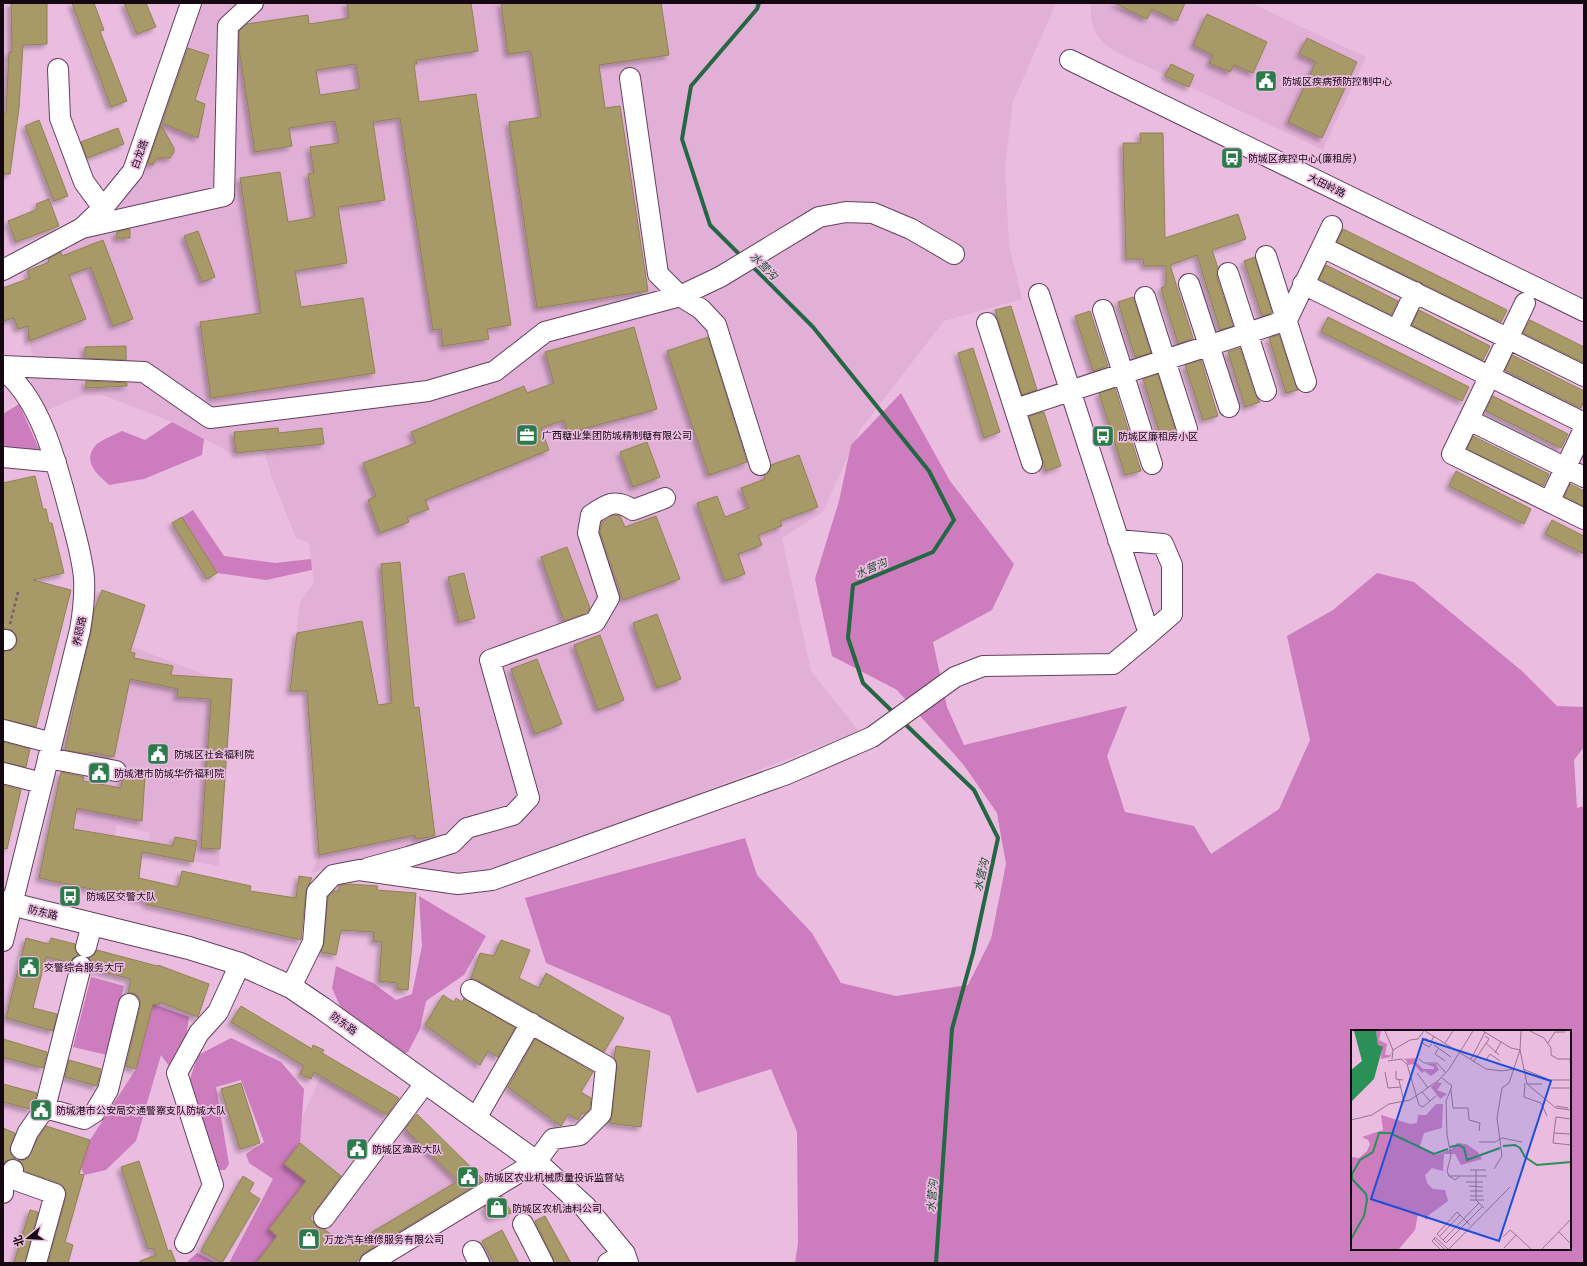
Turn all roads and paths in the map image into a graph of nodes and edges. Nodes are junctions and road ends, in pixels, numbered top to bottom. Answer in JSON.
{"nodes":[{"id":1,"x":191,"y":3,"type":"edge"},
{"id":2,"x":253,"y":3,"type":"edge"},
{"id":3,"x":1070,"y":60,"type":"dead end"},
{"id":4,"x":58,"y":69,"type":"dead end"},
{"id":5,"x":630,"y":78,"type":"dead end"},
{"id":6,"x":103,"y":208,"type":"junction"},
{"id":7,"x":1332,"y":226,"type":"dead end"},
{"id":8,"x":82,"y":228,"type":"junction"},
{"id":9,"x":1322,"y":247,"type":"junction"},
{"id":10,"x":954,"y":254,"type":"dead end"},
{"id":11,"x":1266,"y":256,"type":"dead end"},
{"id":12,"x":3,"y":270,"type":"edge"},
{"id":13,"x":1228,"y":273,"type":"dead end"},
{"id":14,"x":1189,"y":284,"type":"dead end"},
{"id":15,"x":1303,"y":284,"type":"junction"},
{"id":16,"x":1415,"y":292,"type":"junction"},
{"id":17,"x":1039,"y":294,"type":"dead end"},
{"id":18,"x":680,"y":296,"type":"junction"},
{"id":19,"x":1145,"y":297,"type":"dead end"},
{"id":20,"x":1525,"y":303,"type":"dead end"},
{"id":21,"x":1103,"y":310,"type":"dead end"},
{"id":22,"x":1584,"y":311,"type":"edge"},
{"id":23,"x":1287,"y":320,"type":"junction"},
{"id":24,"x":987,"y":323,"type":"dead end"},
{"id":25,"x":1397,"y":330,"type":"junction"},
{"id":26,"x":1247,"y":333,"type":"junction"},
{"id":27,"x":1508,"y":338,"type":"junction"},
{"id":28,"x":1209,"y":345,"type":"junction"},
{"id":29,"x":1165,"y":360,"type":"junction"},
{"id":30,"x":3,"y":366,"type":"edge"},
{"id":31,"x":3,"y":370,"type":"edge"},
{"id":32,"x":1123,"y":374,"type":"junction"},
{"id":33,"x":1490,"y":376,"type":"junction"},
{"id":34,"x":1584,"y":376,"type":"edge"},
{"id":35,"x":1306,"y":382,"type":"dead end"},
{"id":36,"x":1070,"y":391,"type":"junction"},
{"id":37,"x":1266,"y":391,"type":"dead end"},
{"id":38,"x":1229,"y":407,"type":"dead end"},
{"id":39,"x":1015,"y":409,"type":"junction"},
{"id":40,"x":1469,"y":420,"type":"junction"},
{"id":41,"x":1584,"y":423,"type":"edge"},
{"id":42,"x":1187,"y":429,"type":"dead end"},
{"id":43,"x":1584,"y":429,"type":"edge"},
{"id":44,"x":3,"y":457,"type":"edge"},
{"id":45,"x":56,"y":462,"type":"junction"},
{"id":46,"x":1032,"y":463,"type":"dead end"},
{"id":47,"x":1152,"y":464,"type":"dead end"},
{"id":48,"x":760,"y":465,"type":"dead end"},
{"id":49,"x":1565,"y":467,"type":"junction"},
{"id":50,"x":1584,"y":477,"type":"edge"},
{"id":51,"x":665,"y":498,"type":"dead end"},
{"id":52,"x":1549,"y":502,"type":"junction"},
{"id":53,"x":1584,"y":519,"type":"edge"},
{"id":54,"x":1118,"y":540,"type":"junction"},
{"id":55,"x":18,"y":592,"type":"dead end"},
{"id":56,"x":1149,"y":634,"type":"junction"},
{"id":57,"x":4,"y":640,"type":"edge"},
{"id":58,"x":3,"y":730,"type":"edge"},
{"id":59,"x":50,"y":750,"type":"junction"},
{"id":60,"x":116,"y":771,"type":"dead end"},
{"id":61,"x":3,"y":773,"type":"edge"},
{"id":62,"x":42,"y":783,"type":"junction"},
{"id":63,"x":359,"y":870,"type":"junction"},
{"id":64,"x":8,"y":903,"type":"edge"},
{"id":65,"x":92,"y":924,"type":"junction"},
{"id":66,"x":3,"y":942,"type":"edge"},
{"id":67,"x":240,"y":964,"type":"junction"},
{"id":68,"x":291,"y":987,"type":"junction"},
{"id":69,"x":471,"y":990,"type":"dead end"},
{"id":70,"x":129,"y":1004,"type":"dead end"},
{"id":71,"x":531,"y":1023,"type":"junction"},
{"id":72,"x":426,"y":1082,"type":"junction"},
{"id":73,"x":45,"y":1108,"type":"junction"},
{"id":74,"x":476,"y":1118,"type":"junction"},
{"id":75,"x":21,"y":1149,"type":"dead end"},
{"id":76,"x":536,"y":1162,"type":"junction"},
{"id":77,"x":13,"y":1170,"type":"dead end"},
{"id":78,"x":324,"y":1218,"type":"dead end"},
{"id":79,"x":523,"y":1224,"type":"dead end"},
{"id":80,"x":185,"y":1243,"type":"dead end"},
{"id":81,"x":620,"y":1260,"type":"edge"},
{"id":82,"x":36,"y":1263,"type":"edge"},
{"id":83,"x":370,"y":1263,"type":"edge"},
{"id":84,"x":543,"y":1263,"type":"edge"}],
"edges":[{"from":1,"to":6,"type":"street","name":"白龙路"},
{"from":2,"to":8,"type":"street"},
{"from":3,"to":22,"type":"street","name":"大田岭路"},
{"from":4,"to":6,"type":"street"},
{"from":5,"to":18,"type":"street"},
{"from":6,"to":8,"type":"street","name":"白龙路"},
{"from":7,"to":9,"type":"street"},
{"from":8,"to":12,"type":"street","name":"白龙路"},
{"from":9,"to":15,"type":"street"},
{"from":9,"to":16,"type":"street"},
{"from":10,"to":18,"type":"street"},
{"from":11,"to":23,"type":"street"},
{"from":13,"to":26,"type":"street"},
{"from":14,"to":28,"type":"street"},
{"from":15,"to":23,"type":"street"},
{"from":15,"to":25,"type":"street"},
{"from":16,"to":25,"type":"street"},
{"from":16,"to":27,"type":"street"},
{"from":17,"to":36,"type":"street"},
{"from":18,"to":30,"type":"street"},
{"from":18,"to":48,"type":"street"},
{"from":19,"to":29,"type":"street"},
{"from":20,"to":27,"type":"street"},
{"from":21,"to":32,"type":"street"},
{"from":23,"to":26,"type":"street"},
{"from":23,"to":35,"type":"street"},
{"from":24,"to":39,"type":"street"},
{"from":25,"to":33,"type":"street"},
{"from":26,"to":28,"type":"street"},
{"from":26,"to":37,"type":"street"},
{"from":27,"to":33,"type":"street"},
{"from":27,"to":34,"type":"street"},
{"from":28,"to":29,"type":"street"},
{"from":28,"to":38,"type":"street"},
{"from":29,"to":32,"type":"street"},
{"from":29,"to":42,"type":"street"},
{"from":31,"to":45,"type":"street","name":"养颐路"},
{"from":32,"to":36,"type":"street"},
{"from":32,"to":47,"type":"street"},
{"from":33,"to":40,"type":"street"},
{"from":33,"to":41,"type":"street"},
{"from":36,"to":39,"type":"street"},
{"from":36,"to":54,"type":"street"},
{"from":39,"to":46,"type":"street"},
{"from":40,"to":49,"type":"street"},
{"from":40,"to":52,"type":"street"},
{"from":43,"to":49,"type":"street"},
{"from":44,"to":45,"type":"street"},
{"from":45,"to":59,"type":"street","name":"养颐路"},
{"from":49,"to":50,"type":"street"},
{"from":49,"to":52,"type":"street"},
{"from":51,"to":63,"type":"street"},
{"from":52,"to":53,"type":"street"},
{"from":54,"to":56,"type":"street"},
{"from":54,"to":56,"type":"street"},
{"from":55,"to":57,"type":"path"},
{"from":56,"to":63,"type":"street"},
{"from":58,"to":59,"type":"street"},
{"from":59,"to":60,"type":"street"},
{"from":59,"to":62,"type":"street","name":"养颐路"},
{"from":61,"to":62,"type":"street"},
{"from":62,"to":64,"type":"street","name":"养颐路"},
{"from":63,"to":68,"type":"street"},
{"from":64,"to":65,"type":"main road","name":"防东路"},
{"from":64,"to":66,"type":"street","name":"养颐路"},
{"from":65,"to":67,"type":"main road","name":"防东路"},
{"from":65,"to":73,"type":"street"},
{"from":67,"to":68,"type":"main road","name":"防东路"},
{"from":67,"to":80,"type":"street"},
{"from":68,"to":72,"type":"main road","name":"防东路"},
{"from":69,"to":71,"type":"street"},
{"from":70,"to":73,"type":"street"},
{"from":71,"to":74,"type":"street"},
{"from":71,"to":76,"type":"street"},
{"from":72,"to":74,"type":"main road","name":"防东路"},
{"from":72,"to":78,"type":"street"},
{"from":73,"to":75,"type":"street"},
{"from":74,"to":76,"type":"main road","name":"防东路"},
{"from":76,"to":81,"type":"main road","name":"防东路"},
{"from":76,"to":83,"type":"street"},
{"from":77,"to":82,"type":"street"},
{"from":79,"to":84,"type":"street"}]}
